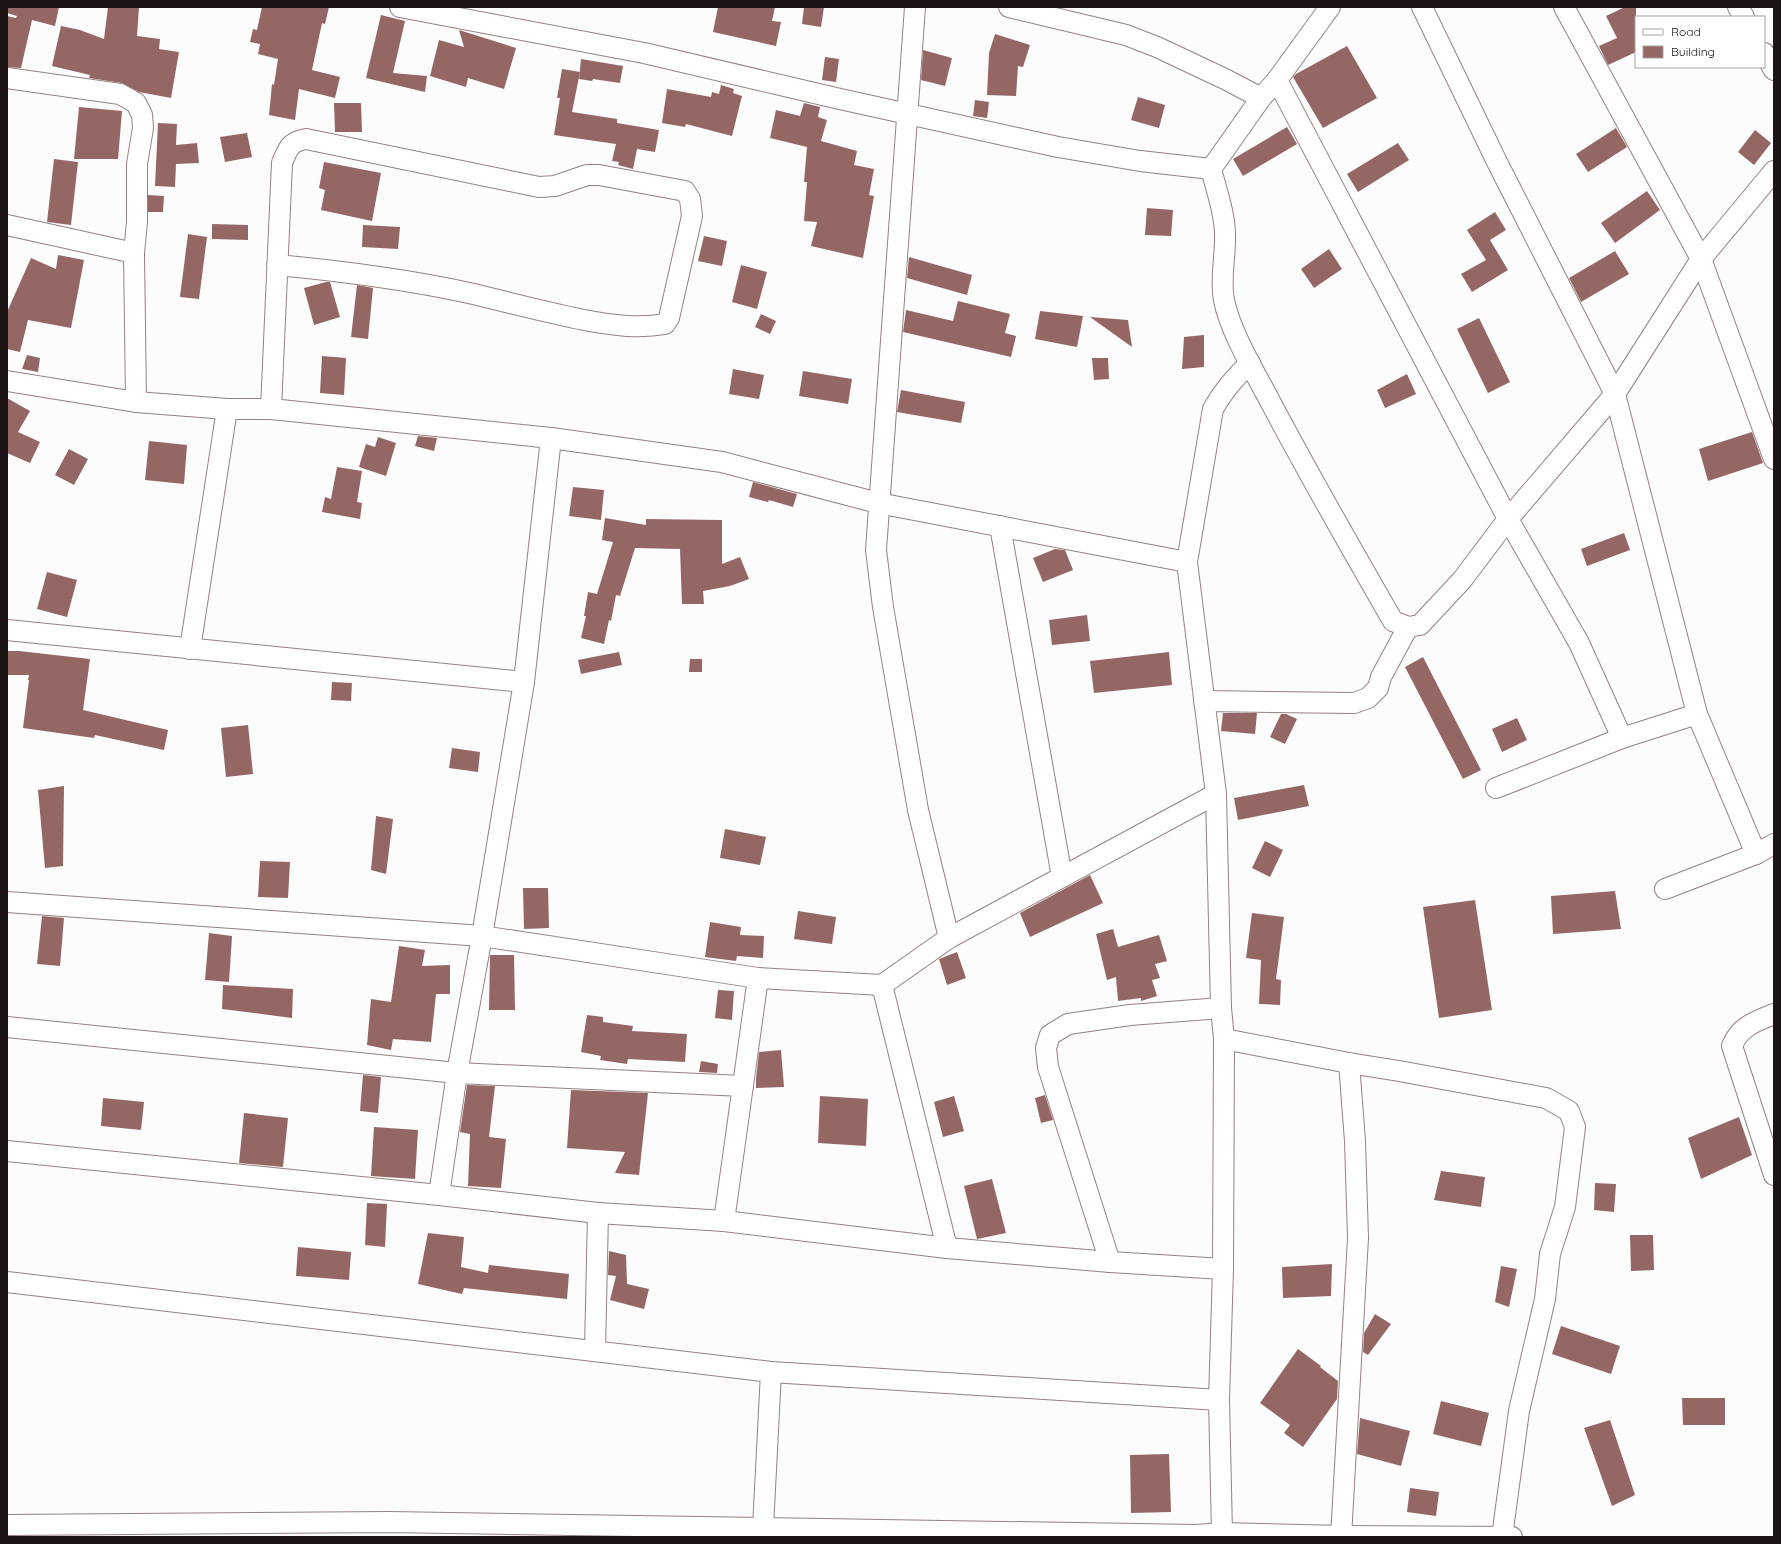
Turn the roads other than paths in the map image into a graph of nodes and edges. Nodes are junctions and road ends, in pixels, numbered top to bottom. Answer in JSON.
{"nodes":[{"id":1,"x":400,"y":7,"type":"edge"},
{"id":2,"x":915,"y":7,"type":"edge"},
{"id":3,"x":1009,"y":7,"type":"edge"},
{"id":4,"x":1330,"y":7,"type":"edge"},
{"id":5,"x":1422,"y":7,"type":"edge"},
{"id":6,"x":1564,"y":7,"type":"edge"},
{"id":7,"x":1738,"y":7,"type":"edge"},
{"id":8,"x":1743,"y":16,"type":"edge"},
{"id":9,"x":1765,"y":55,"type":"edge"},
{"id":10,"x":1774,"y":70,"type":"edge"},
{"id":11,"x":7,"y":78,"type":"edge"},
{"id":12,"x":1277,"y":80,"type":"junction"},
{"id":13,"x":1260,"y":98,"type":"junction"},
{"id":14,"x":906,"y":113,"type":"junction"},
{"id":15,"x":1211,"y":169,"type":"junction"},
{"id":16,"x":1774,"y":170,"type":"edge"},
{"id":17,"x":7,"y":225,"type":"edge"},
{"id":18,"x":134,"y":253,"type":"junction"},
{"id":19,"x":1701,"y":259,"type":"junction"},
{"id":20,"x":277,"y":265,"type":"junction"},
{"id":21,"x":1250,"y":362,"type":"junction"},
{"id":22,"x":7,"y":381,"type":"edge"},
{"id":23,"x":1615,"y":394,"type":"junction"},
{"id":24,"x":136,"y":402,"type":"junction"},
{"id":25,"x":227,"y":409,"type":"junction"},
{"id":26,"x":271,"y":409,"type":"junction"},
{"id":27,"x":551,"y":438,"type":"junction"},
{"id":28,"x":1774,"y":459,"type":"edge"},
{"id":29,"x":878,"y":503,"type":"junction"},
{"id":30,"x":1508,"y":519,"type":"junction"},
{"id":31,"x":1000,"y":526,"type":"junction"},
{"id":32,"x":1187,"y":562,"type":"junction"},
{"id":33,"x":1408,"y":627,"type":"junction"},
{"id":34,"x":7,"y":630,"type":"edge"},
{"id":35,"x":190,"y":649,"type":"junction"},
{"id":36,"x":524,"y":682,"type":"junction"},
{"id":37,"x":1204,"y":701,"type":"junction"},
{"id":38,"x":1697,"y":714,"type":"junction"},
{"id":39,"x":1622,"y":738,"type":"junction"},
{"id":40,"x":1496,"y":788,"type":"dead end"},
{"id":41,"x":1216,"y":794,"type":"junction"},
{"id":42,"x":1774,"y":844,"type":"edge"},
{"id":43,"x":1756,"y":854,"type":"junction"},
{"id":44,"x":1062,"y":877,"type":"junction"},
{"id":45,"x":1665,"y":889,"type":"dead end"},
{"id":46,"x":7,"y":902,"type":"edge"},
{"id":47,"x":482,"y":936,"type":"junction"},
{"id":48,"x":948,"y":938,"type":"junction"},
{"id":49,"x":758,"y":978,"type":"junction"},
{"id":50,"x":882,"y":985,"type":"junction"},
{"id":51,"x":1221,"y":1008,"type":"junction"},
{"id":52,"x":1774,"y":1014,"type":"edge"},
{"id":53,"x":7,"y":1027,"type":"edge"},
{"id":54,"x":1224,"y":1039,"type":"junction"},
{"id":55,"x":1349,"y":1063,"type":"junction"},
{"id":56,"x":457,"y":1073,"type":"junction"},
{"id":57,"x":743,"y":1086,"type":"junction"},
{"id":58,"x":7,"y":1151,"type":"edge"},
{"id":59,"x":1774,"y":1175,"type":"edge"},
{"id":60,"x":439,"y":1195,"type":"junction"},
{"id":61,"x":598,"y":1213,"type":"junction"},
{"id":62,"x":724,"y":1221,"type":"junction"},
{"id":63,"x":947,"y":1248,"type":"junction"},
{"id":64,"x":1110,"y":1262,"type":"junction"},
{"id":65,"x":1223,"y":1269,"type":"junction"},
{"id":66,"x":7,"y":1282,"type":"edge"},
{"id":67,"x":595,"y":1351,"type":"junction"},
{"id":68,"x":772,"y":1372,"type":"junction"},
{"id":69,"x":1219,"y":1400,"type":"junction"},
{"id":70,"x":7,"y":1525,"type":"edge"},
{"id":71,"x":763,"y":1528,"type":"junction"},
{"id":72,"x":390,"y":1530,"type":"edge"},
{"id":73,"x":889,"y":1533,"type":"edge"},
{"id":74,"x":1222,"y":1533,"type":"junction"},
{"id":75,"x":1045,"y":1535,"type":"edge"},
{"id":76,"x":1196,"y":1536,"type":"edge"},
{"id":77,"x":1341,"y":1537,"type":"edge"},
{"id":78,"x":1502,"y":1537,"type":"edge"},
{"id":79,"x":1512,"y":1537,"type":"edge"}],
"edges":[{"from":1,"to":14,"type":"street"},
{"from":2,"to":14,"type":"street"},
{"from":3,"to":13,"type":"street"},
{"from":4,"to":12,"type":"street"},
{"from":5,"to":23,"type":"street"},
{"from":6,"to":19,"type":"street"},
{"from":7,"to":8,"type":"street"},
{"from":9,"to":10,"type":"street"},
{"from":11,"to":18,"type":"street"},
{"from":12,"to":13,"type":"street"},
{"from":12,"to":30,"type":"street"},
{"from":13,"to":15,"type":"street"},
{"from":14,"to":15,"type":"street"},
{"from":14,"to":29,"type":"street"},
{"from":15,"to":21,"type":"street"},
{"from":16,"to":19,"type":"street"},
{"from":17,"to":18,"type":"street"},
{"from":18,"to":24,"type":"street"},
{"from":19,"to":23,"type":"street"},
{"from":19,"to":28,"type":"street"},
{"from":20,"to":20,"type":"street"},
{"from":20,"to":26,"type":"street"},
{"from":21,"to":32,"type":"street"},
{"from":21,"to":33,"type":"street"},
{"from":22,"to":24,"type":"street"},
{"from":23,"to":30,"type":"street"},
{"from":23,"to":38,"type":"street"},
{"from":24,"to":25,"type":"street"},
{"from":25,"to":26,"type":"street"},
{"from":25,"to":35,"type":"street"},
{"from":26,"to":27,"type":"street"},
{"from":27,"to":29,"type":"street"},
{"from":27,"to":36,"type":"street"},
{"from":29,"to":31,"type":"street"},
{"from":29,"to":48,"type":"street"},
{"from":30,"to":33,"type":"street"},
{"from":30,"to":39,"type":"street"},
{"from":31,"to":32,"type":"street"},
{"from":31,"to":44,"type":"street"},
{"from":32,"to":37,"type":"street"},
{"from":33,"to":37,"type":"street"},
{"from":34,"to":35,"type":"street"},
{"from":35,"to":36,"type":"street"},
{"from":36,"to":47,"type":"street"},
{"from":37,"to":41,"type":"street"},
{"from":38,"to":39,"type":"street"},
{"from":38,"to":43,"type":"street"},
{"from":39,"to":40,"type":"street"},
{"from":41,"to":44,"type":"street"},
{"from":41,"to":51,"type":"street"},
{"from":42,"to":43,"type":"street"},
{"from":43,"to":45,"type":"street"},
{"from":44,"to":48,"type":"street"},
{"from":46,"to":47,"type":"street"},
{"from":47,"to":49,"type":"street"},
{"from":47,"to":56,"type":"street"},
{"from":48,"to":50,"type":"street"},
{"from":49,"to":50,"type":"street"},
{"from":49,"to":57,"type":"street"},
{"from":50,"to":63,"type":"street"},
{"from":51,"to":54,"type":"street"},
{"from":51,"to":64,"type":"street"},
{"from":52,"to":59,"type":"street"},
{"from":53,"to":56,"type":"street"},
{"from":54,"to":55,"type":"street"},
{"from":54,"to":65,"type":"street"},
{"from":55,"to":77,"type":"street"},
{"from":55,"to":78,"type":"street"},
{"from":56,"to":57,"type":"street"},
{"from":56,"to":60,"type":"street"},
{"from":57,"to":62,"type":"street"},
{"from":58,"to":60,"type":"street"},
{"from":60,"to":61,"type":"street"},
{"from":61,"to":62,"type":"street"},
{"from":61,"to":67,"type":"street"},
{"from":62,"to":63,"type":"street"},
{"from":63,"to":64,"type":"street"},
{"from":64,"to":65,"type":"street"},
{"from":65,"to":69,"type":"street"},
{"from":66,"to":67,"type":"street"},
{"from":67,"to":68,"type":"street"},
{"from":68,"to":69,"type":"street"},
{"from":68,"to":71,"type":"street"},
{"from":69,"to":74,"type":"street"},
{"from":70,"to":72,"type":"street"},
{"from":71,"to":72,"type":"street"},
{"from":71,"to":73,"type":"street"},
{"from":73,"to":75,"type":"street"},
{"from":74,"to":76,"type":"street"},
{"from":74,"to":77,"type":"street"},
{"from":75,"to":76,"type":"street"},
{"from":77,"to":78,"type":"street"},
{"from":78,"to":79,"type":"street"}]}
